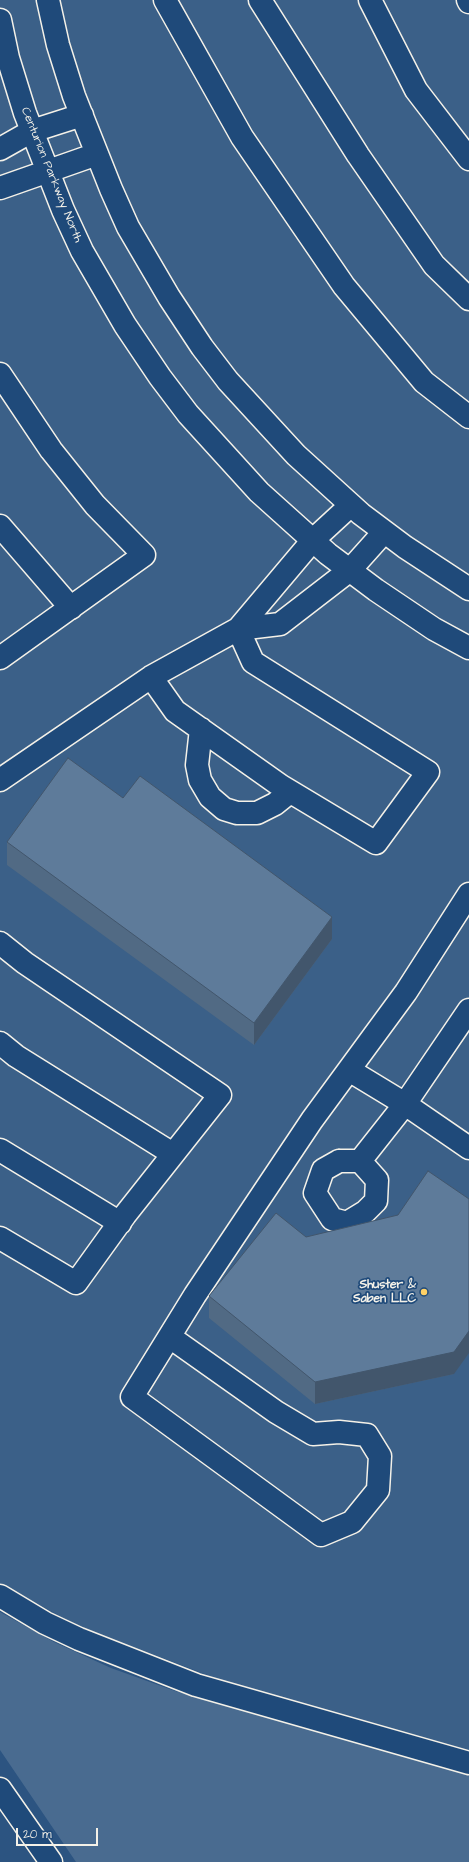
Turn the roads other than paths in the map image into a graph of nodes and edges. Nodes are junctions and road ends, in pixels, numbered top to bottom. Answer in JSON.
{"nodes":[{"id":1,"x":48,"y":0,"type":"edge"},
{"id":2,"x":165,"y":0,"type":"edge"},
{"id":3,"x":260,"y":0,"type":"edge"},
{"id":4,"x":370,"y":0,"type":"edge"},
{"id":5,"x":0,"y":20,"type":"edge"},
{"id":6,"x":82,"y":115,"type":"junction"},
{"id":7,"x":32,"y":131,"type":"junction"},
{"id":8,"x":0,"y":149,"type":"edge"},
{"id":9,"x":97,"y":154,"type":"junction"},
{"id":10,"x":469,"y":159,"type":"edge"},
{"id":11,"x":48,"y":172,"type":"junction"},
{"id":12,"x":0,"y":188,"type":"edge"},
{"id":13,"x":469,"y":299,"type":"edge"},
{"id":14,"x":0,"y":374,"type":"edge"},
{"id":15,"x":469,"y":417,"type":"edge"},
{"id":16,"x":351,"y":505,"type":"junction"},
{"id":17,"x":0,"y":526,"type":"edge"},
{"id":18,"x":384,"y":532,"type":"junction"},
{"id":19,"x":313,"y":540,"type":"junction"},
{"id":20,"x":350,"y":570,"type":"junction"},
{"id":21,"x":469,"y":589,"type":"edge"},
{"id":22,"x":71,"y":608,"type":"junction"},
{"id":23,"x":238,"y":629,"type":"junction"},
{"id":24,"x":469,"y":648,"type":"edge"},
{"id":25,"x":0,"y":658,"type":"edge"},
{"id":26,"x":151,"y":678,"type":"junction"},
{"id":27,"x":201,"y":729,"type":"junction"},
{"id":28,"x":0,"y":780,"type":"edge"},
{"id":29,"x":290,"y":792,"type":"junction"},
{"id":30,"x":468,"y":899,"type":"edge"},
{"id":31,"x":0,"y":943,"type":"edge"},
{"id":32,"x":469,"y":1010,"type":"edge"},
{"id":33,"x":0,"y":1044,"type":"edge"},
{"id":34,"x":349,"y":1070,"type":"junction"},
{"id":35,"x":405,"y":1104,"type":"junction"},
{"id":36,"x":469,"y":1148,"type":"edge"},
{"id":37,"x":0,"y":1150,"type":"edge"},
{"id":38,"x":173,"y":1154,"type":"junction"},
{"id":39,"x":360,"y":1161,"type":"dead end"},
{"id":40,"x":120,"y":1223,"type":"junction"},
{"id":41,"x":0,"y":1238,"type":"edge"},
{"id":42,"x":170,"y":1337,"type":"junction"},
{"id":43,"x":0,"y":1596,"type":"edge"},
{"id":44,"x":469,"y":1763,"type":"edge"},
{"id":45,"x":0,"y":1789,"type":"edge"},
{"id":46,"x":50,"y":1862,"type":"edge"}],
"edges":[{"from":1,"to":6,"type":"main road"},
{"from":2,"to":15,"type":"main road"},
{"from":3,"to":13,"type":"main road"},
{"from":4,"to":10,"type":"main road"},
{"from":5,"to":7,"type":"main road","name":"Centurion Parkway North"},
{"from":6,"to":7,"type":"main road"},
{"from":6,"to":9,"type":"main road"},
{"from":7,"to":8,"type":"main road"},
{"from":7,"to":11,"type":"main road","name":"Centurion Parkway North"},
{"from":9,"to":11,"type":"main road"},
{"from":9,"to":16,"type":"main road"},
{"from":11,"to":12,"type":"main road"},
{"from":11,"to":19,"type":"main road","name":"Centurion Parkway North"},
{"from":14,"to":22,"type":"main road"},
{"from":16,"to":18,"type":"main road"},
{"from":16,"to":19,"type":"main road"},
{"from":17,"to":22,"type":"main road"},
{"from":18,"to":20,"type":"main road"},
{"from":18,"to":21,"type":"main road"},
{"from":19,"to":20,"type":"main road","name":"Centurion Parkway North"},
{"from":19,"to":23,"type":"main road"},
{"from":20,"to":23,"type":"main road"},
{"from":20,"to":24,"type":"main road","name":"Centurion Parkway North"},
{"from":22,"to":25,"type":"main road"},
{"from":23,"to":26,"type":"main road"},
{"from":23,"to":29,"type":"main road"},
{"from":26,"to":27,"type":"main road"},
{"from":26,"to":28,"type":"main road"},
{"from":27,"to":29,"type":"main road"},
{"from":27,"to":29,"type":"main road"},
{"from":30,"to":34,"type":"main road"},
{"from":31,"to":38,"type":"main road"},
{"from":32,"to":35,"type":"main road"},
{"from":33,"to":38,"type":"main road"},
{"from":34,"to":35,"type":"main road"},
{"from":34,"to":42,"type":"main road"},
{"from":35,"to":36,"type":"main road"},
{"from":35,"to":39,"type":"main road"},
{"from":37,"to":40,"type":"main road"},
{"from":38,"to":40,"type":"main road"},
{"from":40,"to":41,"type":"main road"},
{"from":42,"to":42,"type":"main road"},
{"from":43,"to":44,"type":"main road"},
{"from":45,"to":46,"type":"main road"}]}
